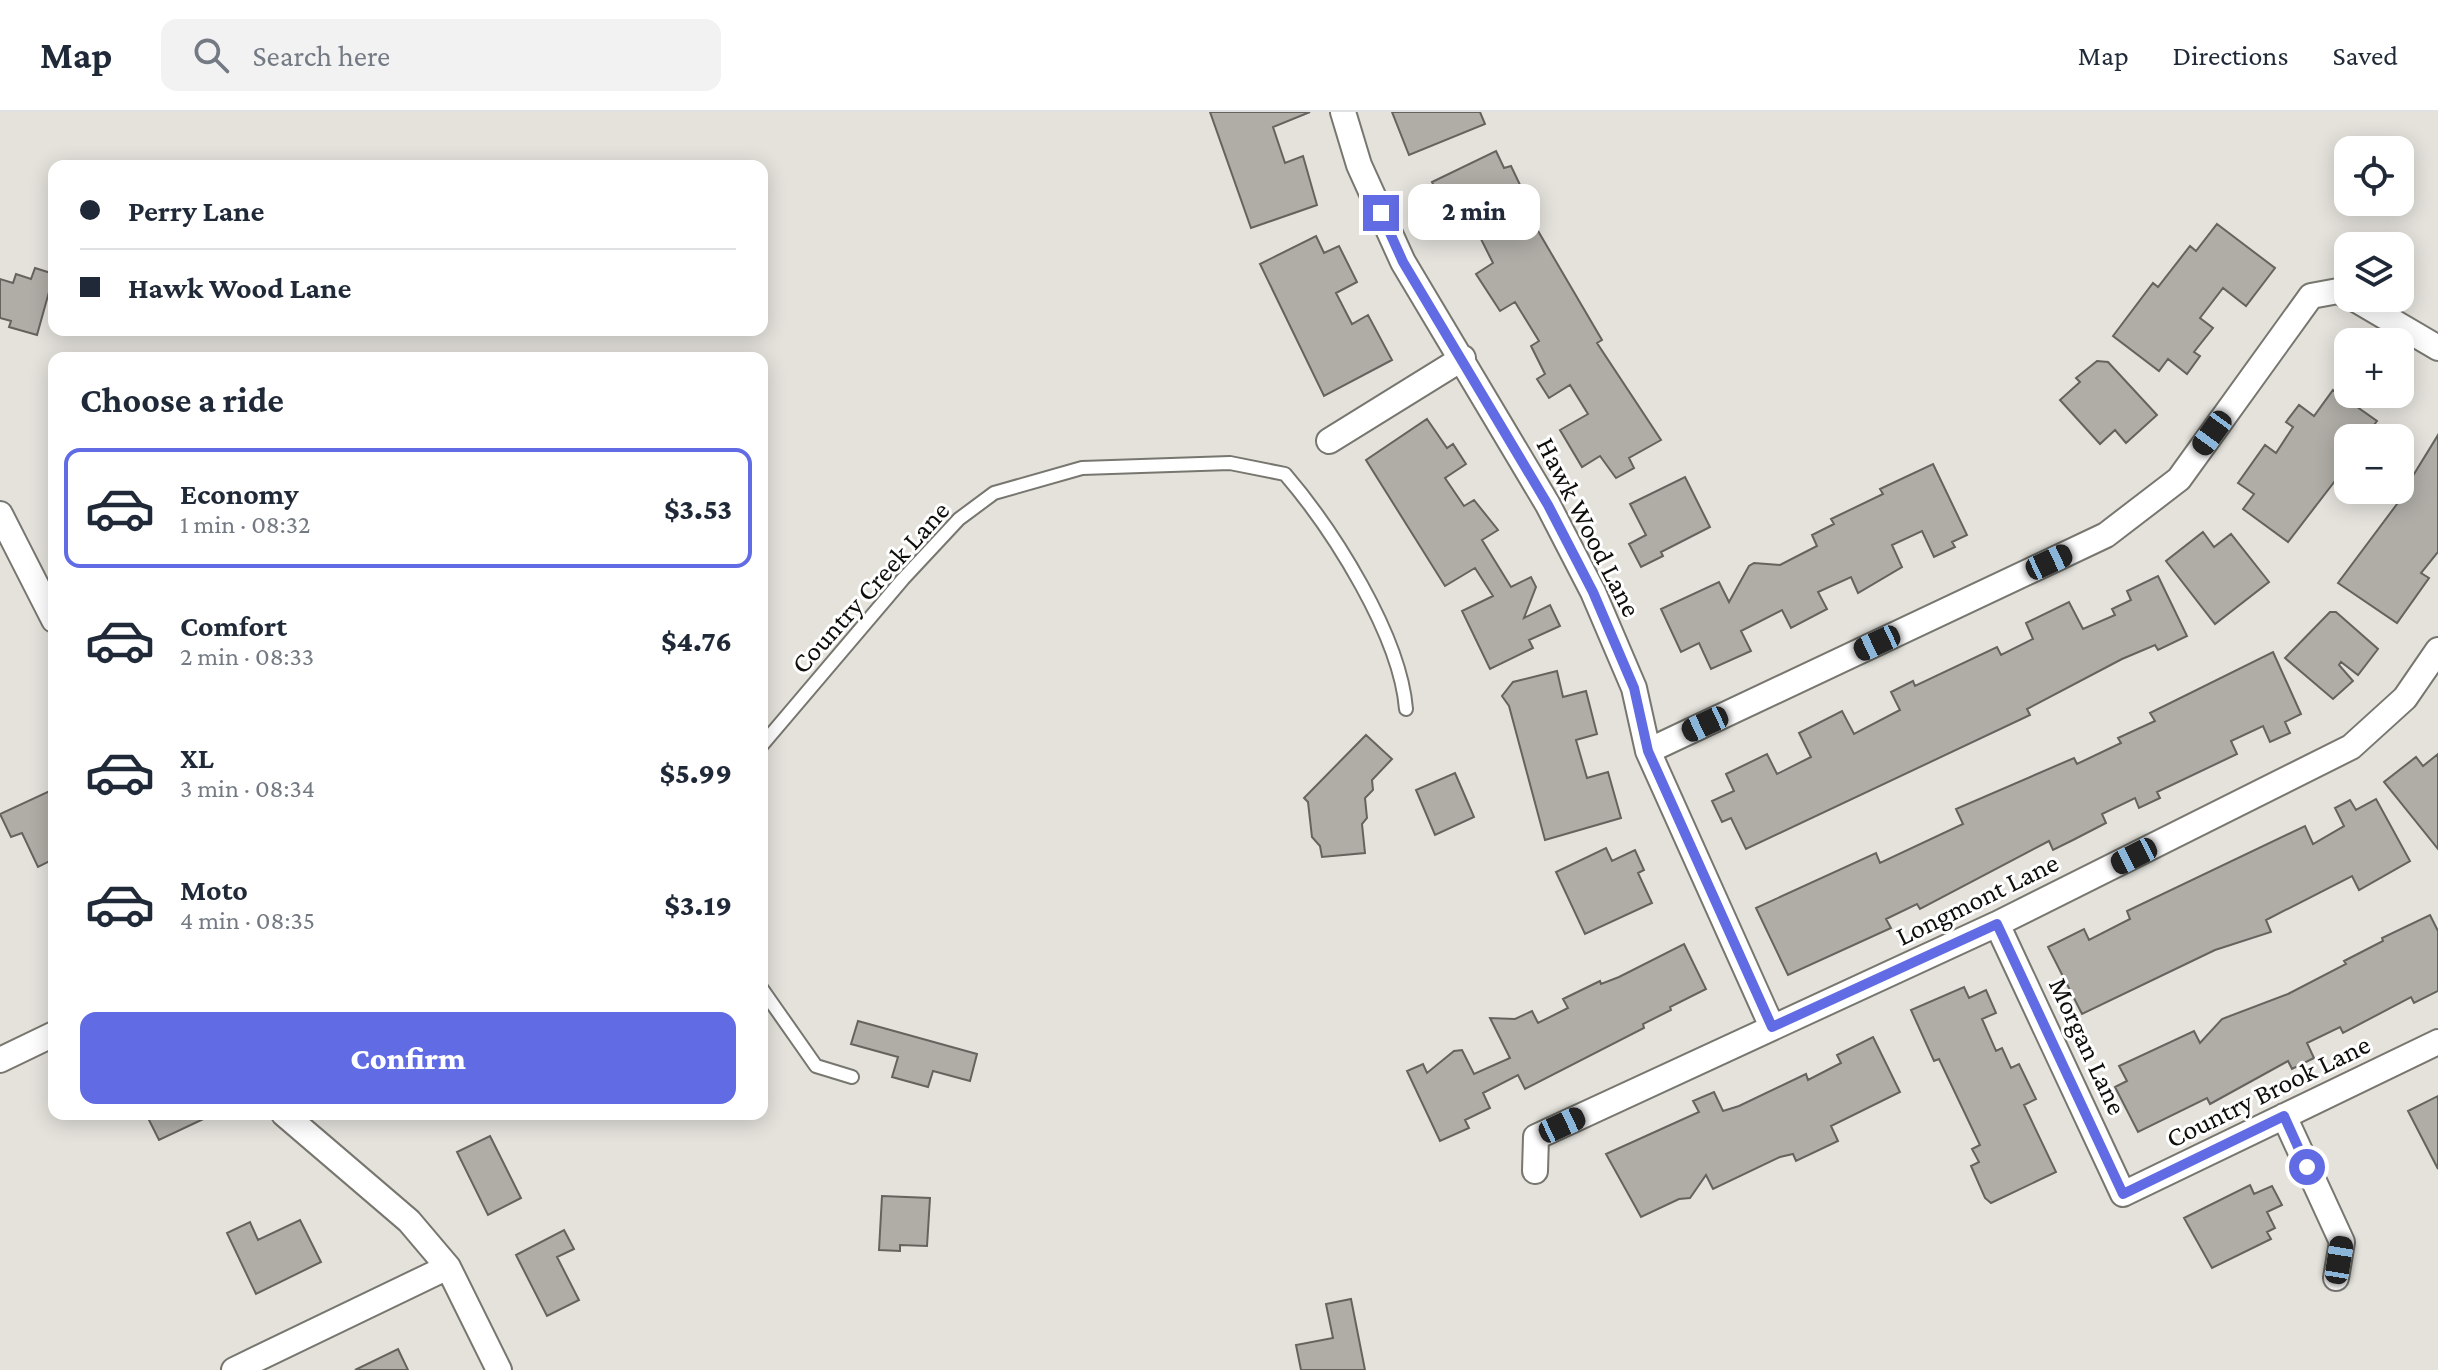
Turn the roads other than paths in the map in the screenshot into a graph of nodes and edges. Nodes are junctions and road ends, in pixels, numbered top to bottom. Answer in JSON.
{"nodes":[{"id":1,"x":1343,"y":112,"type":"edge"},
{"id":2,"x":2334,"y":295,"type":"edge"},
{"id":3,"x":2376,"y":312,"type":"edge"},
{"id":4,"x":2438,"y":348,"type":"edge"},
{"id":5,"x":1463,"y":358,"type":"junction"},
{"id":6,"x":1329,"y":441,"type":"dead end"},
{"id":7,"x":0,"y":514,"type":"edge"},
{"id":8,"x":48,"y":608,"type":"edge"},
{"id":9,"x":2438,"y":650,"type":"edge"},
{"id":10,"x":1406,"y":709,"type":"dead end"},
{"id":11,"x":768,"y":738,"type":"edge"},
{"id":12,"x":1648,"y":751,"type":"junction"},
{"id":13,"x":1997,"y":924,"type":"junction"},
{"id":14,"x":768,"y":998,"type":"edge"},
{"id":15,"x":1772,"y":1027,"type":"junction"},
{"id":16,"x":48,"y":1037,"type":"edge"},
{"id":17,"x":2438,"y":1042,"type":"edge"},
{"id":18,"x":0,"y":1060,"type":"edge"},
{"id":19,"x":852,"y":1077,"type":"dead end"},
{"id":20,"x":2284,"y":1116,"type":"junction"},
{"id":21,"x":291,"y":1120,"type":"edge"},
{"id":22,"x":1535,"y":1171,"type":"dead end"},
{"id":23,"x":2123,"y":1194,"type":"joint"},
{"id":24,"x":448,"y":1267,"type":"junction"},
{"id":25,"x":2336,"y":1278,"type":"dead end"},
{"id":26,"x":234,"y":1370,"type":"edge"},
{"id":27,"x":499,"y":1370,"type":"edge"}],
"edges":[{"from":1,"to":5,"type":"street","name":"Hawk Wood Lane"},
{"from":2,"to":12,"type":"street"},
{"from":3,"to":4,"type":"street"},
{"from":5,"to":6,"type":"street"},
{"from":5,"to":12,"type":"street","name":"Hawk Wood Lane"},
{"from":7,"to":8,"type":"street"},
{"from":9,"to":13,"type":"street","name":"Longmont Lane"},
{"from":10,"to":11,"type":"lane","name":"Country Creek Lane"},
{"from":12,"to":15,"type":"street","name":"Hawk Wood Lane"},
{"from":13,"to":15,"type":"street","name":"Longmont Lane"},
{"from":13,"to":23,"type":"street","name":"Morgan Lane"},
{"from":14,"to":19,"type":"lane"},
{"from":15,"to":22,"type":"street","name":"Longmont Lane"},
{"from":16,"to":18,"type":"street"},
{"from":17,"to":20,"type":"street","name":"Country Brook Lane"},
{"from":20,"to":23,"type":"street","name":"Country Brook Lane"},
{"from":20,"to":25,"type":"street"},
{"from":21,"to":24,"type":"street"},
{"from":24,"to":26,"type":"street"},
{"from":24,"to":27,"type":"street"}]}
